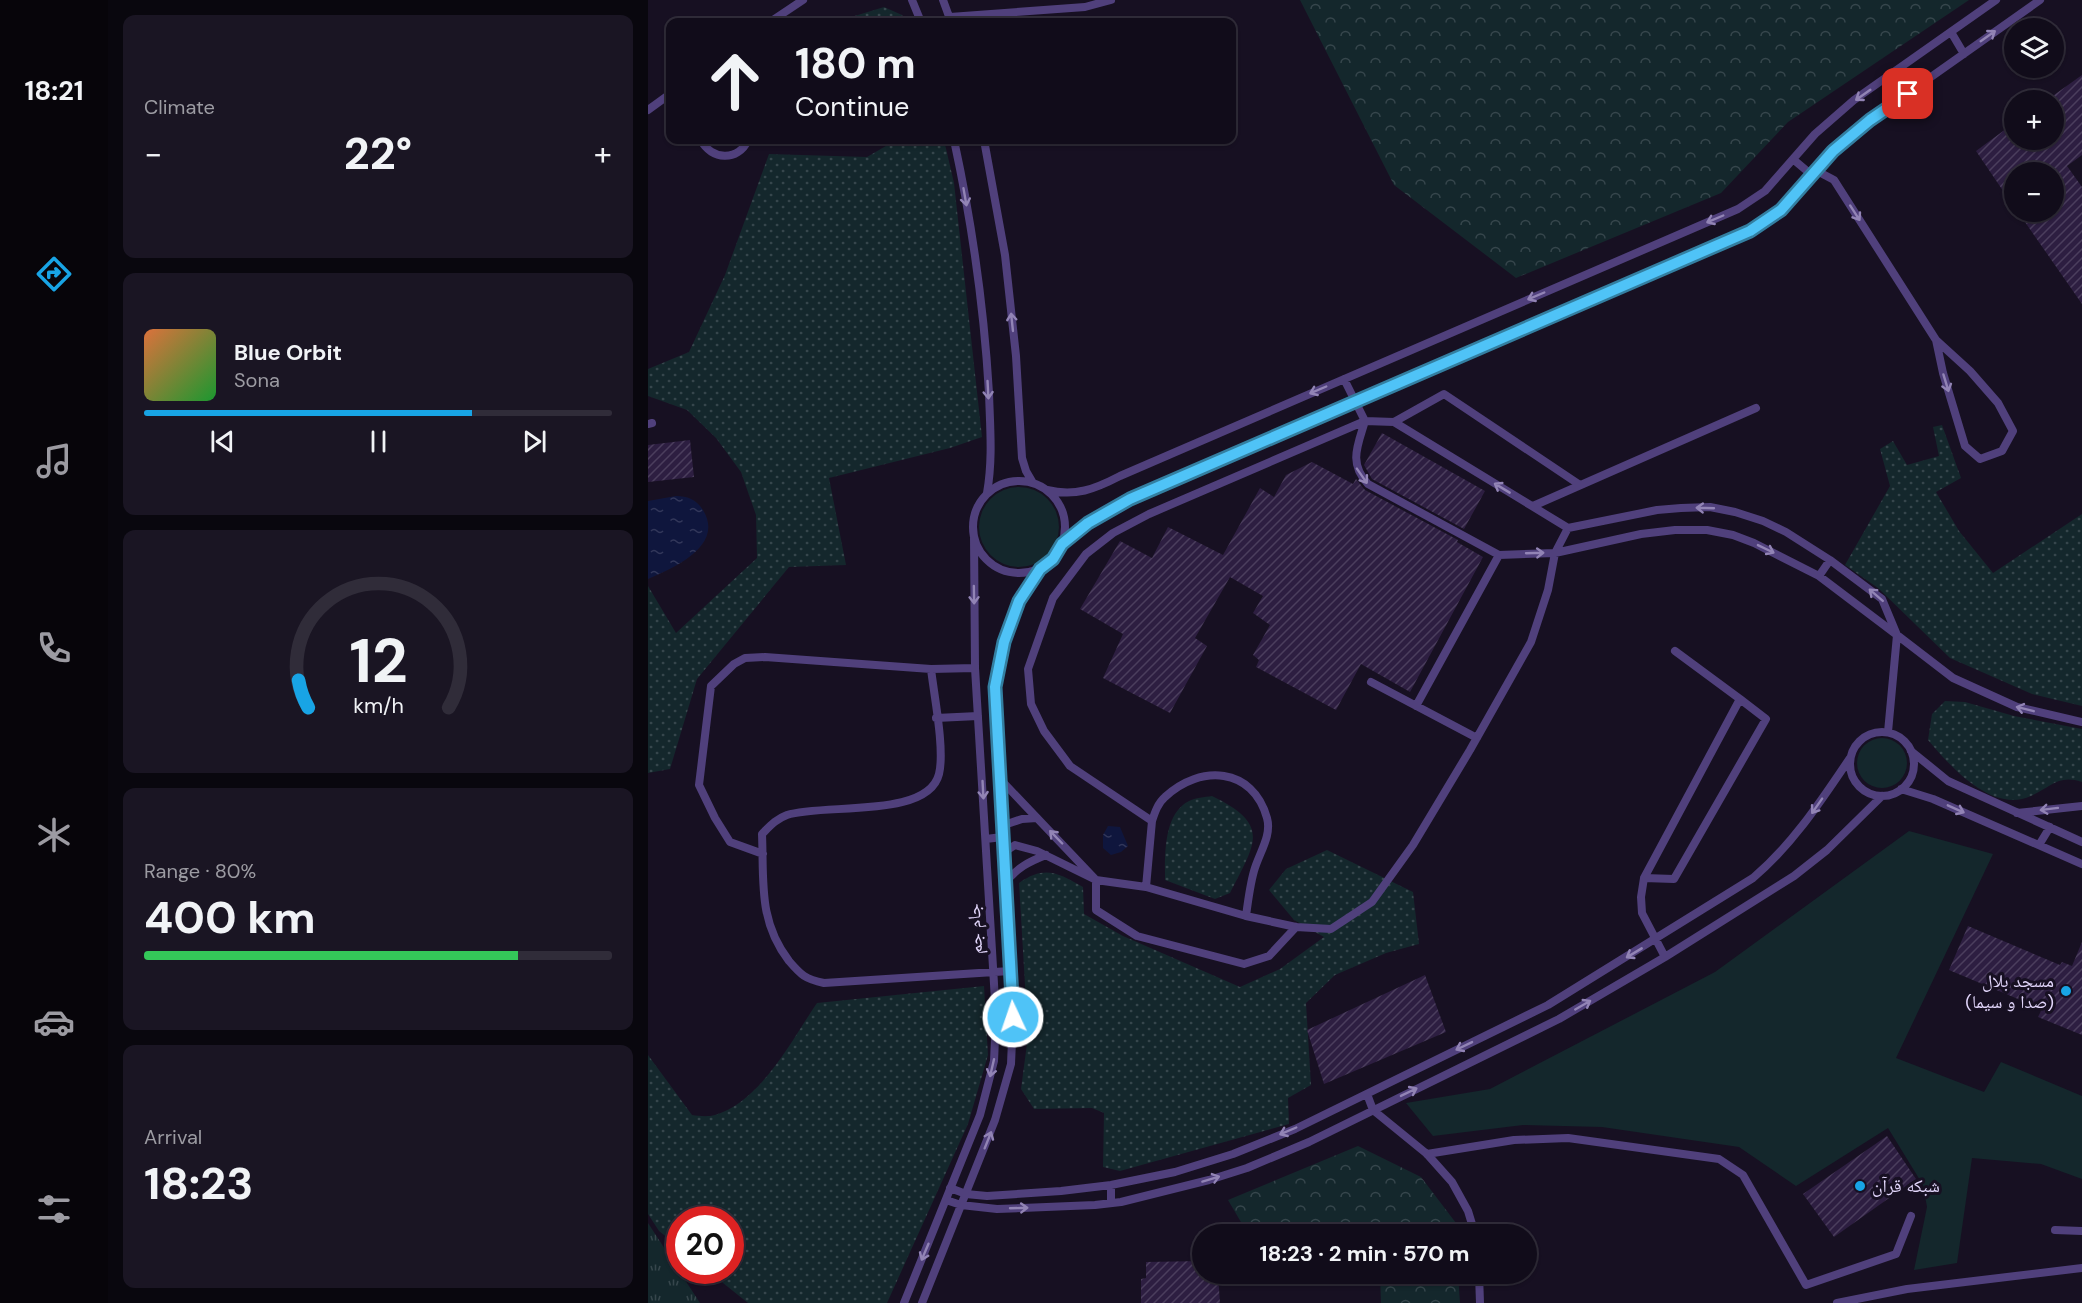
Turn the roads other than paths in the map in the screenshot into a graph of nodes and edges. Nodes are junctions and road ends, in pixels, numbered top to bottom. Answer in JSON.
{"nodes":[{"id":1,"x":803,"y":0,"type":"edge"},
{"id":2,"x":912,"y":0,"type":"edge"},
{"id":3,"x":943,"y":0,"type":"edge"},
{"id":4,"x":1112,"y":0,"type":"edge"},
{"id":5,"x":1996,"y":0,"type":"edge"},
{"id":6,"x":2040,"y":0,"type":"edge"},
{"id":7,"x":1084,"y":3,"type":"edge"},
{"id":8,"x":777,"y":18,"type":"edge"},
{"id":9,"x":919,"y":18,"type":"edge"},
{"id":10,"x":949,"y":18,"type":"edge"},
{"id":11,"x":972,"y":18,"type":"edge"},
{"id":12,"x":1951,"y":32,"type":"junction"},
{"id":13,"x":1964,"y":54,"type":"junction"},
{"id":14,"x":666,"y":97,"type":"edge"},
{"id":15,"x":648,"y":110,"type":"edge"},
{"id":16,"x":704,"y":144,"type":"edge"},
{"id":17,"x":745,"y":144,"type":"edge"},
{"id":18,"x":955,"y":144,"type":"edge"},
{"id":19,"x":985,"y":144,"type":"edge"},
{"id":20,"x":1794,"y":160,"type":"junction"},
{"id":21,"x":1815,"y":174,"type":"junction"},
{"id":22,"x":1936,"y":340,"type":"junction"},
{"id":23,"x":1344,"y":379,"type":"junction"},
{"id":24,"x":1354,"y":403,"type":"junction"},
{"id":25,"x":1756,"y":408,"type":"dead end"},
{"id":26,"x":1365,"y":421,"type":"junction"},
{"id":27,"x":1394,"y":422,"type":"junction"},
{"id":28,"x":1033,"y":483,"type":"junction"},
{"id":29,"x":1580,"y":485,"type":"junction"},
{"id":30,"x":1047,"y":490,"type":"junction"},
{"id":31,"x":987,"y":493,"type":"junction"},
{"id":32,"x":1533,"y":506,"type":"junction"},
{"id":33,"x":1568,"y":528,"type":"junction"},
{"id":34,"x":974,"y":536,"type":"junction"},
{"id":35,"x":1062,"y":544,"type":"junction"},
{"id":36,"x":1555,"y":553,"type":"junction"},
{"id":37,"x":1499,"y":555,"type":"junction"},
{"id":38,"x":1830,"y":560,"type":"junction"},
{"id":39,"x":1040,"y":569,"type":"junction"},
{"id":40,"x":1819,"y":576,"type":"junction"},
{"id":41,"x":1897,"y":635,"type":"junction"},
{"id":42,"x":1676,"y":651,"type":"dead end"},
{"id":43,"x":975,"y":668,"type":"junction"},
{"id":44,"x":930,"y":669,"type":"junction"},
{"id":45,"x":1371,"y":682,"type":"dead end"},
{"id":46,"x":1740,"y":699,"type":"junction"},
{"id":47,"x":1416,"y":706,"type":"junction"},
{"id":48,"x":978,"y":716,"type":"junction"},
{"id":49,"x":936,"y":718,"type":"junction"},
{"id":50,"x":2082,"y":722,"type":"edge"},
{"id":51,"x":1888,"y":732,"type":"junction"},
{"id":52,"x":1477,"y":738,"type":"junction"},
{"id":53,"x":1911,"y":750,"type":"junction"},
{"id":54,"x":1850,"y":758,"type":"junction"},
{"id":55,"x":999,"y":778,"type":"junction"},
{"id":56,"x":1902,"y":789,"type":"junction"},
{"id":57,"x":1882,"y":796,"type":"junction"},
{"id":58,"x":2082,"y":806,"type":"edge"},
{"id":59,"x":2017,"y":813,"type":"junction"},
{"id":60,"x":1037,"y":818,"type":"junction"},
{"id":61,"x":1152,"y":821,"type":"junction"},
{"id":62,"x":2050,"y":827,"type":"junction"},
{"id":63,"x":1002,"y":837,"type":"junction"},
{"id":64,"x":986,"y":839,"type":"junction"},
{"id":65,"x":2082,"y":842,"type":"edge"},
{"id":66,"x":2039,"y":845,"type":"junction"},
{"id":67,"x":1003,"y":853,"type":"junction"},
{"id":68,"x":763,"y":854,"type":"junction"},
{"id":69,"x":1046,"y":855,"type":"junction"},
{"id":70,"x":2082,"y":864,"type":"edge"},
{"id":71,"x":1644,"y":878,"type":"junction"},
{"id":72,"x":1096,"y":880,"type":"junction"},
{"id":73,"x":1005,"y":883,"type":"junction"},
{"id":74,"x":1146,"y":887,"type":"junction"},
{"id":75,"x":1246,"y":916,"type":"junction"},
{"id":76,"x":1296,"y":927,"type":"junction"},
{"id":77,"x":1656,"y":940,"type":"junction"},
{"id":78,"x":1665,"y":957,"type":"junction"},
{"id":79,"x":994,"y":972,"type":"junction"},
{"id":80,"x":1010,"y":972,"type":"junction"},
{"id":81,"x":1367,"y":1094,"type":"junction"},
{"id":82,"x":1373,"y":1110,"type":"junction"},
{"id":83,"x":1427,"y":1154,"type":"junction"},
{"id":84,"x":1111,"y":1185,"type":"junction"},
{"id":85,"x":950,"y":1188,"type":"junction"},
{"id":86,"x":966,"y":1194,"type":"junction"},
{"id":87,"x":946,"y":1200,"type":"junction"},
{"id":88,"x":1111,"y":1203,"type":"junction"},
{"id":89,"x":961,"y":1205,"type":"junction"},
{"id":90,"x":1911,"y":1216,"type":"dead end"},
{"id":91,"x":1472,"y":1224,"type":"edge"},
{"id":92,"x":2055,"y":1230,"type":"dead end"},
{"id":93,"x":2082,"y":1232,"type":"edge"},
{"id":94,"x":2082,"y":1268,"type":"edge"},
{"id":95,"x":1479,"y":1284,"type":"edge"},
{"id":96,"x":904,"y":1303,"type":"edge"},
{"id":97,"x":922,"y":1303,"type":"edge"},
{"id":98,"x":1480,"y":1303,"type":"edge"},
{"id":99,"x":1842,"y":1303,"type":"edge"}],
"edges":[{"from":1,"to":8,"type":"lane"},
{"from":2,"to":9,"type":"lane"},
{"from":3,"to":10,"type":"lane"},
{"from":4,"to":7,"type":"lane"},
{"from":5,"to":12,"type":"lane"},
{"from":13,"to":6,"type":"lane","one_way":true},
{"from":7,"to":11,"type":"lane"},
{"from":12,"to":13,"type":"lane"},
{"from":12,"to":20,"type":"lane","one_way":true},
{"from":13,"to":21,"type":"lane"},
{"from":14,"to":15,"type":"lane"},
{"from":16,"to":17,"type":"lane"},
{"from":18,"to":31,"type":"lane","one_way":true},
{"from":28,"to":19,"type":"lane","one_way":true},
{"from":20,"to":21,"type":"lane"},
{"from":20,"to":23,"type":"lane","one_way":true},
{"from":21,"to":22,"type":"lane","one_way":true},
{"from":21,"to":24,"type":"lane"},
{"from":22,"to":22,"type":"lane","one_way":true},
{"from":23,"to":24,"type":"lane"},
{"from":23,"to":30,"type":"lane","one_way":true},
{"from":24,"to":26,"type":"lane"},
{"from":24,"to":35,"type":"lane"},
{"from":25,"to":29,"type":"lane"},
{"from":26,"to":27,"type":"lane"},
{"from":26,"to":37,"type":"lane","one_way":true},
{"from":26,"to":61,"type":"lane"},
{"from":27,"to":29,"type":"lane"},
{"from":32,"to":27,"type":"lane","one_way":true},
{"from":28,"to":30,"type":"lane"},
{"from":28,"to":31,"type":"lane"},
{"from":29,"to":32,"type":"lane"},
{"from":30,"to":35,"type":"lane"},
{"from":31,"to":34,"type":"lane"},
{"from":32,"to":33,"type":"lane"},
{"from":33,"to":36,"type":"lane"},
{"from":38,"to":33,"type":"lane","one_way":true},
{"from":34,"to":39,"type":"lane"},
{"from":34,"to":43,"type":"lane","name":"جام جم","one_way":true},
{"from":35,"to":39,"type":"lane"},
{"from":37,"to":36,"type":"lane","one_way":true},
{"from":36,"to":40,"type":"lane","one_way":true},
{"from":36,"to":52,"type":"lane"},
{"from":37,"to":47,"type":"lane"},
{"from":38,"to":40,"type":"lane"},
{"from":41,"to":38,"type":"lane","one_way":true},
{"from":39,"to":55,"type":"lane","name":"جام جم"},
{"from":40,"to":41,"type":"lane"},
{"from":50,"to":41,"type":"lane","one_way":true},
{"from":41,"to":51,"type":"lane"},
{"from":42,"to":46,"type":"lane"},
{"from":43,"to":44,"type":"lane"},
{"from":43,"to":48,"type":"lane","name":"جام جم"},
{"from":44,"to":49,"type":"lane"},
{"from":44,"to":68,"type":"lane"},
{"from":45,"to":47,"type":"lane"},
{"from":46,"to":71,"type":"lane"},
{"from":46,"to":71,"type":"lane"},
{"from":47,"to":52,"type":"lane"},
{"from":48,"to":49,"type":"lane"},
{"from":48,"to":64,"type":"lane","name":"جام جم","one_way":true},
{"from":49,"to":68,"type":"lane"},
{"from":51,"to":53,"type":"lane"},
{"from":51,"to":54,"type":"lane"},
{"from":52,"to":76,"type":"lane"},
{"from":53,"to":56,"type":"lane"},
{"from":53,"to":59,"type":"lane"},
{"from":54,"to":57,"type":"lane"},
{"from":54,"to":77,"type":"lane","one_way":true},
{"from":55,"to":60,"type":"lane"},
{"from":55,"to":63,"type":"lane","name":"جام جم"},
{"from":56,"to":57,"type":"lane"},
{"from":56,"to":66,"type":"lane","one_way":true},
{"from":57,"to":78,"type":"lane"},
{"from":58,"to":59,"type":"lane","one_way":true},
{"from":59,"to":62,"type":"lane"},
{"from":60,"to":63,"type":"lane"},
{"from":72,"to":60,"type":"lane","one_way":true},
{"from":61,"to":74,"type":"lane"},
{"from":61,"to":75,"type":"lane"},
{"from":62,"to":65,"type":"lane"},
{"from":62,"to":66,"type":"lane"},
{"from":63,"to":64,"type":"lane"},
{"from":63,"to":67,"type":"lane","name":"جام جم"},
{"from":64,"to":79,"type":"lane","name":"جام جم"},
{"from":66,"to":70,"type":"lane"},
{"from":67,"to":69,"type":"lane"},
{"from":67,"to":73,"type":"lane","name":"جام جم"},
{"from":68,"to":79,"type":"lane"},
{"from":69,"to":72,"type":"lane"},
{"from":69,"to":73,"type":"lane"},
{"from":71,"to":77,"type":"lane"},
{"from":72,"to":74,"type":"lane"},
{"from":72,"to":76,"type":"lane"},
{"from":73,"to":80,"type":"lane","name":"جام جم"},
{"from":74,"to":75,"type":"lane"},
{"from":75,"to":76,"type":"lane"},
{"from":77,"to":78,"type":"lane"},
{"from":77,"to":81,"type":"lane","one_way":true},
{"from":82,"to":78,"type":"lane","one_way":true},
{"from":79,"to":80,"type":"lane"},
{"from":79,"to":85,"type":"lane","name":"جام جم","one_way":true},
{"from":86,"to":80,"type":"lane","name":"جام جم","one_way":true},
{"from":81,"to":82,"type":"lane"},
{"from":81,"to":84,"type":"lane","one_way":true},
{"from":82,"to":83,"type":"lane"},
{"from":88,"to":82,"type":"lane","one_way":true},
{"from":83,"to":90,"type":"lane"},
{"from":83,"to":91,"type":"lane"},
{"from":84,"to":86,"type":"lane"},
{"from":84,"to":88,"type":"lane"},
{"from":85,"to":86,"type":"lane"},
{"from":85,"to":87,"type":"lane","name":"جام جم"},
{"from":86,"to":89,"type":"lane","name":"جام جم"},
{"from":87,"to":89,"type":"lane"},
{"from":87,"to":96,"type":"lane","name":"جام جم","one_way":true},
{"from":89,"to":88,"type":"lane","one_way":true},
{"from":89,"to":97,"type":"lane","name":"جام جم"},
{"from":92,"to":93,"type":"lane"},
{"from":94,"to":99,"type":"lane"},
{"from":95,"to":98,"type":"lane"}]}
